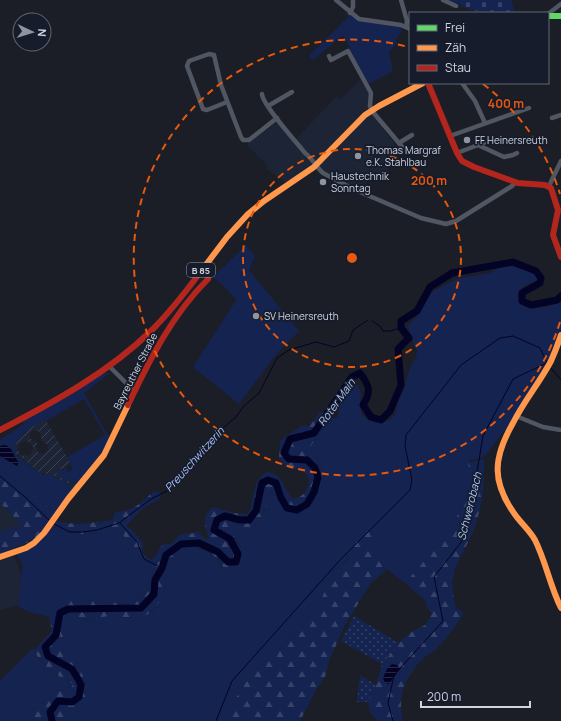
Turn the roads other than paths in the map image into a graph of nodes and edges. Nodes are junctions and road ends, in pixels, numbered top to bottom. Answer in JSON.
{"nodes":[{"id":1,"x":336,"y":0,"type":"edge"},
{"id":2,"x":353,"y":0,"type":"edge"},
{"id":3,"x":401,"y":0,"type":"edge"},
{"id":4,"x":443,"y":0,"type":"edge"},
{"id":5,"x":561,"y":4,"type":"edge"},
{"id":6,"x":456,"y":6,"type":"dead end"},
{"id":7,"x":350,"y":13,"type":"junction"},
{"id":8,"x":549,"y":14,"type":"edge"},
{"id":9,"x":549,"y":15,"type":"edge"},
{"id":10,"x":561,"y":16,"type":"edge"},
{"id":11,"x":408,"y":28,"type":"edge"},
{"id":12,"x":329,"y":56,"type":"dead end"},
{"id":13,"x":421,"y":84,"type":"edge"},
{"id":14,"x":428,"y":84,"type":"edge"},
{"id":15,"x":463,"y":84,"type":"edge"},
{"id":16,"x":292,"y":92,"type":"dead end"},
{"id":17,"x":262,"y":94,"type":"dead end"},
{"id":18,"x":227,"y":102,"type":"junction"},
{"id":19,"x":268,"y":106,"type":"junction"},
{"id":20,"x":529,"y":108,"type":"dead end"},
{"id":21,"x":372,"y":111,"type":"junction"},
{"id":22,"x":561,"y":115,"type":"edge"},
{"id":23,"x":277,"y":118,"type":"junction"},
{"id":24,"x":552,"y":118,"type":"dead end"},
{"id":25,"x":484,"y":123,"type":"junction"},
{"id":26,"x":412,"y":135,"type":"dead end"},
{"id":27,"x":450,"y":136,"type":"junction"},
{"id":28,"x":491,"y":140,"type":"dead end"},
{"id":29,"x":399,"y":143,"type":"junction"},
{"id":30,"x":478,"y":145,"type":"junction"},
{"id":31,"x":404,"y":150,"type":"dead end"},
{"id":32,"x":517,"y":152,"type":"dead end"},
{"id":33,"x":456,"y":153,"type":"junction"},
{"id":34,"x":561,"y":161,"type":"edge"},
{"id":35,"x":316,"y":165,"type":"junction"},
{"id":36,"x":516,"y":182,"type":"junction"},
{"id":37,"x":549,"y":186,"type":"junction"},
{"id":38,"x":561,"y":257,"type":"edge"},
{"id":39,"x":208,"y":279,"type":"dead end"},
{"id":40,"x":561,"y":335,"type":"edge"},
{"id":41,"x":109,"y":366,"type":"junction"},
{"id":42,"x":134,"y":391,"type":"junction"},
{"id":43,"x":516,"y":416,"type":"junction"},
{"id":44,"x":0,"y":430,"type":"edge"},
{"id":45,"x":561,"y":430,"type":"edge"},
{"id":46,"x":0,"y":557,"type":"edge"},
{"id":47,"x":561,"y":608,"type":"edge"}],
"edges":[{"from":1,"to":7,"type":"street"},
{"from":2,"to":7,"type":"street"},
{"from":3,"to":11,"type":"street"},
{"from":4,"to":6,"type":"street"},
{"from":5,"to":8,"type":"street"},
{"from":7,"to":11,"type":"street"},
{"from":9,"to":10,"type":"street"},
{"from":12,"to":21,"type":"street"},
{"from":13,"to":21,"type":"street","number":"B 85"},
{"from":14,"to":27,"type":"street"},
{"from":15,"to":25,"type":"street"},
{"from":16,"to":19,"type":"street"},
{"from":17,"to":19,"type":"street"},
{"from":18,"to":18,"type":"street"},
{"from":18,"to":23,"type":"street"},
{"from":19,"to":23,"type":"street"},
{"from":20,"to":25,"type":"street"},
{"from":21,"to":29,"type":"street"},
{"from":21,"to":35,"type":"street","number":"B 85"},
{"from":22,"to":24,"type":"street"},
{"from":23,"to":35,"type":"street"},
{"from":25,"to":27,"type":"street"},
{"from":26,"to":29,"type":"street"},
{"from":27,"to":33,"type":"street"},
{"from":28,"to":30,"type":"street"},
{"from":29,"to":31,"type":"street"},
{"from":30,"to":32,"type":"street"},
{"from":30,"to":33,"type":"street"},
{"from":33,"to":36,"type":"street"},
{"from":34,"to":37,"type":"street"},
{"from":35,"to":36,"type":"street"},
{"from":35,"to":41,"type":"street","number":"B 85"},
{"from":36,"to":37,"type":"street"},
{"from":37,"to":38,"type":"street"},
{"from":39,"to":42,"type":"street","name":"Bayreuther Straße"},
{"from":40,"to":43,"type":"street"},
{"from":41,"to":42,"type":"street"},
{"from":41,"to":44,"type":"street","number":"B 85"},
{"from":42,"to":46,"type":"street","name":"Bayreuther Straße"},
{"from":43,"to":45,"type":"street"},
{"from":43,"to":47,"type":"street"}]}
